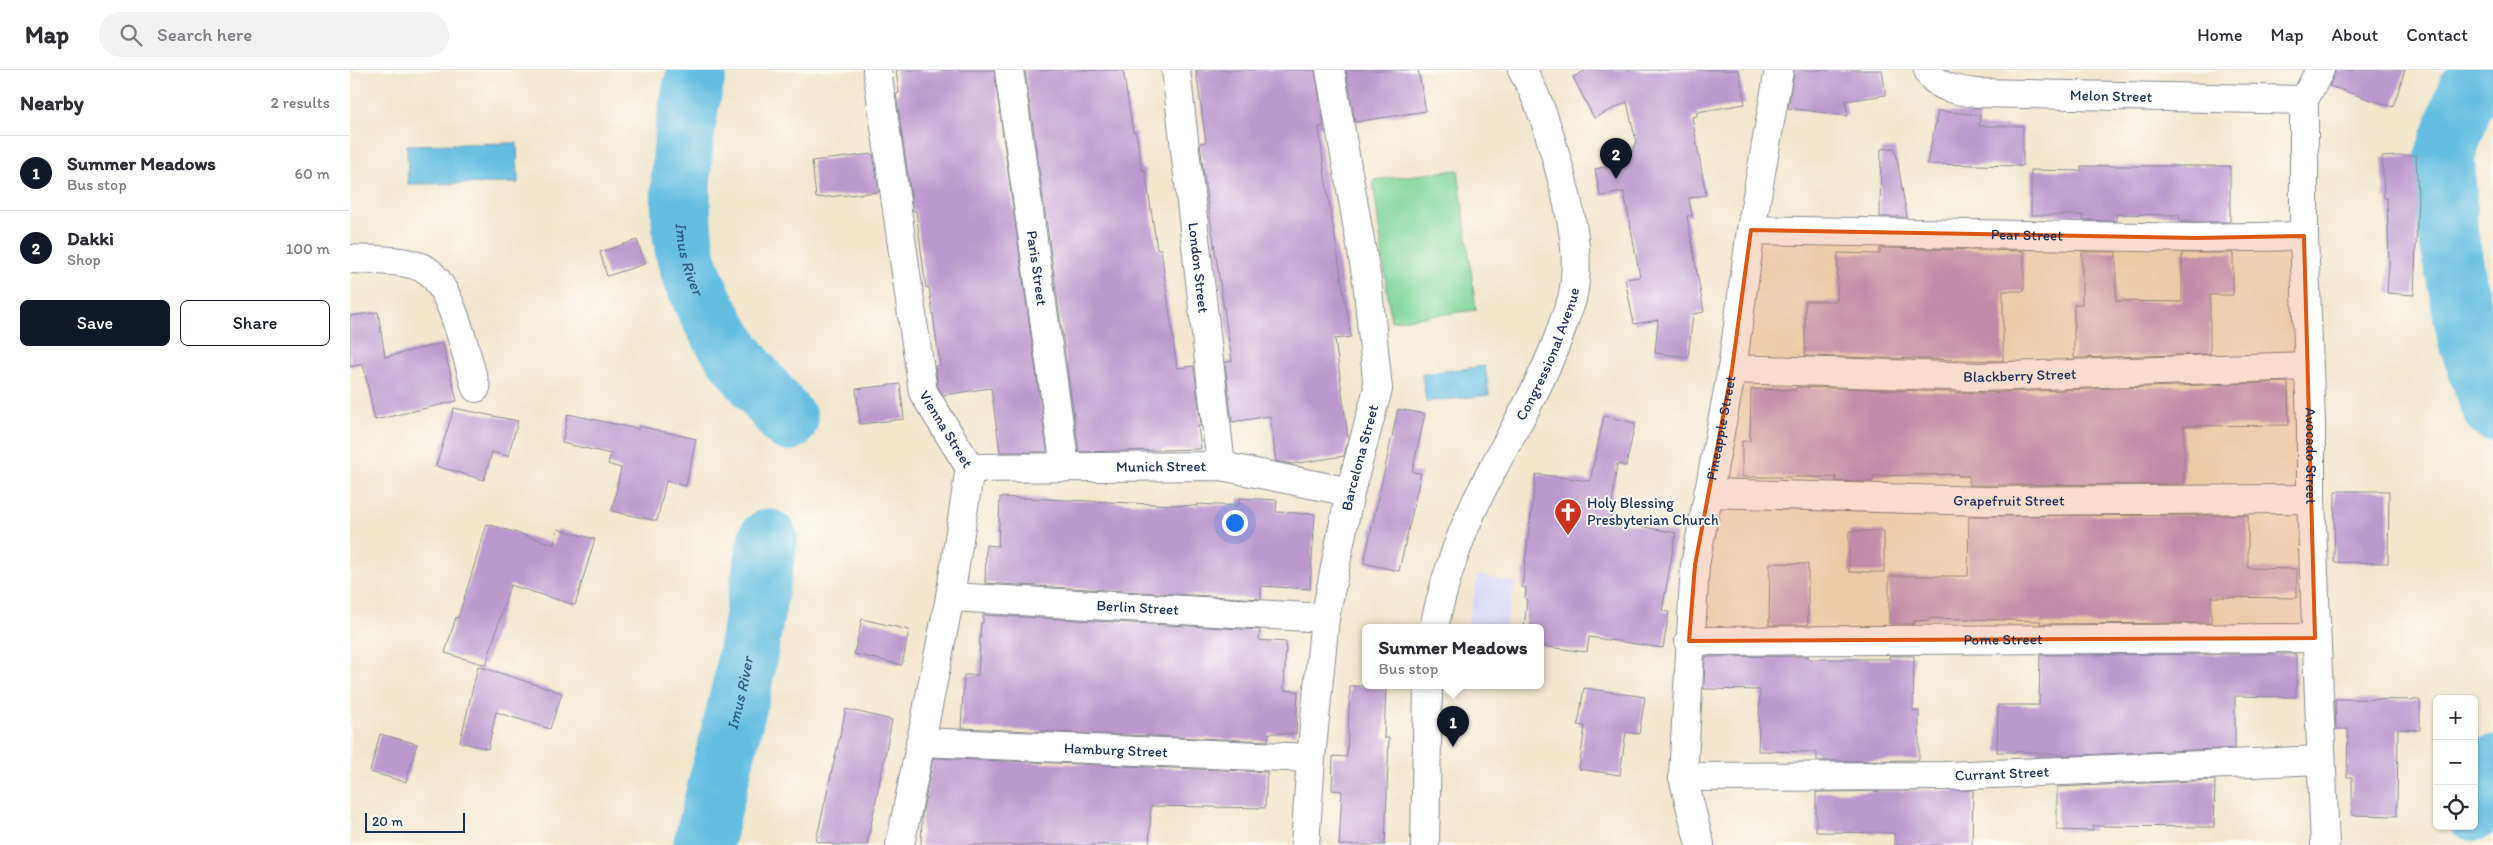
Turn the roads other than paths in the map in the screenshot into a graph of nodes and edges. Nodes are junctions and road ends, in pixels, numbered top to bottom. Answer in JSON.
{"nodes":[{"id":1,"x":877,"y":70,"type":"edge"},
{"id":2,"x":1009,"y":70,"type":"edge"},
{"id":3,"x":1176,"y":70,"type":"edge"},
{"id":4,"x":1330,"y":70,"type":"edge"},
{"id":5,"x":1522,"y":70,"type":"edge"},
{"id":6,"x":1779,"y":70,"type":"edge"},
{"id":7,"x":1928,"y":70,"type":"edge"},
{"id":8,"x":2320,"y":70,"type":"edge"},
{"id":9,"x":2304,"y":100,"type":"junction"},
{"id":10,"x":1751,"y":230,"type":"junction"},
{"id":11,"x":2304,"y":236,"type":"junction"},
{"id":12,"x":351,"y":253,"type":"edge"},
{"id":13,"x":2308,"y":366,"type":"junction"},
{"id":14,"x":1732,"y":369,"type":"junction"},
{"id":15,"x":476,"y":388,"type":"dead end"},
{"id":16,"x":1221,"y":466,"type":"junction"},
{"id":17,"x":1065,"y":467,"type":"junction"},
{"id":18,"x":970,"y":468,"type":"junction"},
{"id":19,"x":1350,"y":492,"type":"junction"},
{"id":20,"x":1708,"y":493,"type":"junction"},
{"id":21,"x":2310,"y":499,"type":"junction"},
{"id":22,"x":950,"y":597,"type":"junction"},
{"id":23,"x":1325,"y":618,"type":"junction"},
{"id":24,"x":1435,"y":624,"type":"edge"},
{"id":25,"x":2316,"y":638,"type":"junction"},
{"id":26,"x":1689,"y":641,"type":"junction"},
{"id":27,"x":1428,"y":689,"type":"edge"},
{"id":28,"x":920,"y":742,"type":"junction"},
{"id":29,"x":1311,"y":758,"type":"junction"},
{"id":30,"x":2321,"y":760,"type":"junction"},
{"id":31,"x":1683,"y":777,"type":"junction"},
{"id":32,"x":900,"y":845,"type":"edge"},
{"id":33,"x":1305,"y":845,"type":"edge"},
{"id":34,"x":1425,"y":845,"type":"edge"},
{"id":35,"x":1700,"y":845,"type":"edge"},
{"id":36,"x":2325,"y":845,"type":"edge"}],
"edges":[{"from":1,"to":18,"type":"street","name":"Vienna Street"},
{"from":2,"to":17,"type":"street","name":"Paris Street"},
{"from":3,"to":16,"type":"street","name":"London Street"},
{"from":4,"to":19,"type":"street","name":"Barcelona Street"},
{"from":5,"to":24,"type":"street","name":"Congressional Avenue"},
{"from":6,"to":10,"type":"street","name":"Pineapple Street"},
{"from":7,"to":9,"type":"street","name":"Melon Street"},
{"from":8,"to":9,"type":"street","name":"Avocado Street"},
{"from":9,"to":11,"type":"street","name":"Avocado Street"},
{"from":10,"to":11,"type":"street","name":"Pear Street"},
{"from":10,"to":14,"type":"street","name":"Pineapple Street"},
{"from":11,"to":13,"type":"street","name":"Avocado Street"},
{"from":12,"to":15,"type":"street"},
{"from":13,"to":14,"type":"street","name":"Blackberry Street"},
{"from":13,"to":21,"type":"street","name":"Avocado Street"},
{"from":14,"to":20,"type":"street","name":"Pineapple Street"},
{"from":16,"to":17,"type":"street","name":"Munich Street"},
{"from":16,"to":19,"type":"street","name":"Munich Street"},
{"from":17,"to":18,"type":"street","name":"Munich Street"},
{"from":18,"to":22,"type":"street","name":"Vienna Street"},
{"from":19,"to":23,"type":"street","name":"Barcelona Street"},
{"from":20,"to":21,"type":"street","name":"Grapefruit Street"},
{"from":20,"to":26,"type":"street","name":"Pineapple Street"},
{"from":21,"to":25,"type":"street","name":"Avocado Street"},
{"from":22,"to":23,"type":"street","name":"Berlin Street"},
{"from":22,"to":28,"type":"street","name":"Vienna Street"},
{"from":23,"to":29,"type":"street","name":"Barcelona Street"},
{"from":25,"to":26,"type":"street","name":"Pome Street"},
{"from":25,"to":30,"type":"street","name":"Avocado Street"},
{"from":26,"to":31,"type":"street","name":"Pineapple Street"},
{"from":27,"to":34,"type":"street"},
{"from":28,"to":29,"type":"street","name":"Hamburg Street"},
{"from":28,"to":32,"type":"street","name":"Vienna Street"},
{"from":29,"to":33,"type":"street","name":"Barcelona Street"},
{"from":30,"to":31,"type":"street","name":"Currant Street"},
{"from":30,"to":36,"type":"street","name":"Avocado Street"},
{"from":31,"to":35,"type":"street","name":"Pineapple Street"}]}
